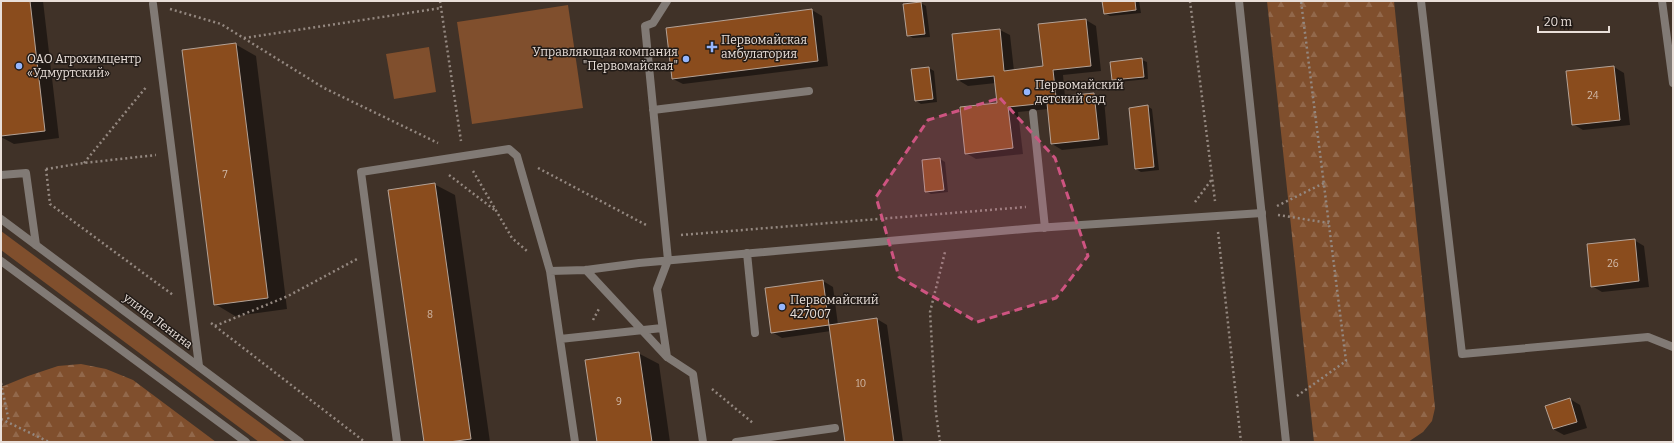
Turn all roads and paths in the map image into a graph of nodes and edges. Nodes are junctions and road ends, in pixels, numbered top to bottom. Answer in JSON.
{"nodes":[{"id":1,"x":440,"y":1,"type":"edge"},
{"id":2,"x":667,"y":1,"type":"edge"},
{"id":3,"x":1240,"y":1,"type":"edge"},
{"id":4,"x":1301,"y":1,"type":"edge"},
{"id":5,"x":1421,"y":1,"type":"edge"},
{"id":6,"x":1662,"y":1,"type":"edge"},
{"id":7,"x":153,"y":4,"type":"joint"},
{"id":8,"x":441,"y":8,"type":"junction"},
{"id":9,"x":244,"y":38,"type":"junction"},
{"id":10,"x":161,"y":69,"type":"junction"},
{"id":11,"x":1673,"y":83,"type":"edge"},
{"id":12,"x":809,"y":91,"type":"dead end"},
{"id":13,"x":653,"y":110,"type":"junction"},
{"id":14,"x":1033,"y":112,"type":"dead end"},
{"id":15,"x":172,"y":153,"type":"junction"},
{"id":16,"x":464,"y":156,"type":"junction"},
{"id":17,"x":517,"y":156,"type":"junction"},
{"id":18,"x":431,"y":161,"type":"junction"},
{"id":19,"x":84,"y":163,"type":"junction"},
{"id":20,"x":26,"y":173,"type":"junction"},
{"id":21,"x":1,"y":175,"type":"edge"},
{"id":22,"x":1212,"y":179,"type":"dead end"},
{"id":23,"x":1324,"y":183,"type":"junction"},
{"id":24,"x":1043,"y":206,"type":"junction"},
{"id":25,"x":497,"y":212,"type":"junction"},
{"id":26,"x":1262,"y":213,"type":"junction"},
{"id":27,"x":1182,"y":218,"type":"junction"},
{"id":28,"x":1,"y":219,"type":"edge"},
{"id":29,"x":1329,"y":223,"type":"junction"},
{"id":30,"x":1045,"y":228,"type":"junction"},
{"id":31,"x":666,"y":236,"type":"junction"},
{"id":32,"x":948,"y":236,"type":"junction"},
{"id":33,"x":36,"y":245,"type":"junction"},
{"id":34,"x":372,"y":251,"type":"junction"},
{"id":35,"x":528,"y":252,"type":"dead end"},
{"id":36,"x":747,"y":253,"type":"junction"},
{"id":37,"x":668,"y":260,"type":"junction"},
{"id":38,"x":1,"y":261,"type":"edge"},
{"id":39,"x":586,"y":270,"type":"junction"},
{"id":40,"x":550,"y":271,"type":"junction"},
{"id":41,"x":215,"y":326,"type":"dead end"},
{"id":42,"x":662,"y":328,"type":"junction"},
{"id":43,"x":640,"y":330,"type":"junction"},
{"id":44,"x":755,"y":333,"type":"dead end"},
{"id":45,"x":560,"y":339,"type":"junction"},
{"id":46,"x":1673,"y":348,"type":"edge"},
{"id":47,"x":667,"y":357,"type":"junction"},
{"id":48,"x":199,"y":366,"type":"junction"},
{"id":49,"x":693,"y":374,"type":"junction"},
{"id":50,"x":1,"y":383,"type":"edge"},
{"id":51,"x":1282,"y":407,"type":"junction"},
{"id":52,"x":1,"y":418,"type":"edge"},
{"id":53,"x":9,"y":423,"type":"junction"},
{"id":54,"x":835,"y":428,"type":"dead end"},
{"id":55,"x":772,"y":438,"type":"junction"},
{"id":56,"x":49,"y":442,"type":"edge"},
{"id":57,"x":246,"y":442,"type":"edge"},
{"id":58,"x":300,"y":442,"type":"edge"},
{"id":59,"x":397,"y":442,"type":"edge"},
{"id":60,"x":575,"y":442,"type":"edge"},
{"id":61,"x":703,"y":442,"type":"edge"},
{"id":62,"x":736,"y":442,"type":"edge"},
{"id":63,"x":940,"y":442,"type":"edge"},
{"id":64,"x":1286,"y":442,"type":"edge"}],
"edges":[{"from":1,"to":8,"type":"path"},
{"from":2,"to":13,"type":"street"},
{"from":3,"to":26,"type":"street"},
{"from":4,"to":23,"type":"path"},
{"from":5,"to":46,"type":"street"},
{"from":6,"to":11,"type":"street"},
{"from":7,"to":9,"type":"path"},
{"from":7,"to":10,"type":"street"},
{"from":8,"to":9,"type":"path"},
{"from":8,"to":16,"type":"path"},
{"from":9,"to":16,"type":"path"},
{"from":10,"to":15,"type":"street"},
{"from":10,"to":19,"type":"path"},
{"from":12,"to":13,"type":"street"},
{"from":13,"to":31,"type":"street"},
{"from":14,"to":24,"type":"street"},
{"from":15,"to":19,"type":"path"},
{"from":15,"to":48,"type":"street"},
{"from":16,"to":17,"type":"street"},
{"from":16,"to":18,"type":"street"},
{"from":16,"to":25,"type":"path"},
{"from":17,"to":31,"type":"path"},
{"from":17,"to":40,"type":"street"},
{"from":18,"to":25,"type":"path"},
{"from":18,"to":34,"type":"street"},
{"from":19,"to":20,"type":"path"},
{"from":20,"to":21,"type":"street"},
{"from":20,"to":33,"type":"street"},
{"from":22,"to":27,"type":"path"},
{"from":23,"to":26,"type":"path"},
{"from":23,"to":29,"type":"path"},
{"from":24,"to":30,"type":"street"},
{"from":24,"to":31,"type":"path"},
{"from":25,"to":35,"type":"path"},
{"from":26,"to":27,"type":"street"},
{"from":26,"to":29,"type":"path"},
{"from":26,"to":51,"type":"street"},
{"from":27,"to":30,"type":"street"},
{"from":28,"to":33,"type":"street","name":"улица Ленина"},
{"from":29,"to":51,"type":"path"},
{"from":30,"to":32,"type":"street"},
{"from":31,"to":37,"type":"street"},
{"from":32,"to":36,"type":"street"},
{"from":32,"to":63,"type":"path"},
{"from":33,"to":48,"type":"street","name":"улица Ленина"},
{"from":34,"to":41,"type":"path"},
{"from":34,"to":59,"type":"street"},
{"from":36,"to":37,"type":"street"},
{"from":36,"to":44,"type":"street"},
{"from":37,"to":39,"type":"street"},
{"from":37,"to":42,"type":"street"},
{"from":38,"to":57,"type":"street"},
{"from":39,"to":40,"type":"street"},
{"from":39,"to":43,"type":"street"},
{"from":40,"to":45,"type":"street"},
{"from":42,"to":43,"type":"street"},
{"from":42,"to":47,"type":"street"},
{"from":43,"to":45,"type":"street"},
{"from":43,"to":47,"type":"street"},
{"from":45,"to":60,"type":"street"},
{"from":47,"to":49,"type":"street"},
{"from":48,"to":58,"type":"street","name":"улица Ленина"},
{"from":49,"to":55,"type":"path"},
{"from":49,"to":61,"type":"street"},
{"from":50,"to":53,"type":"path"},
{"from":51,"to":64,"type":"street"},
{"from":52,"to":53,"type":"path"},
{"from":53,"to":56,"type":"path"},
{"from":54,"to":55,"type":"street"},
{"from":55,"to":62,"type":"street"}]}
